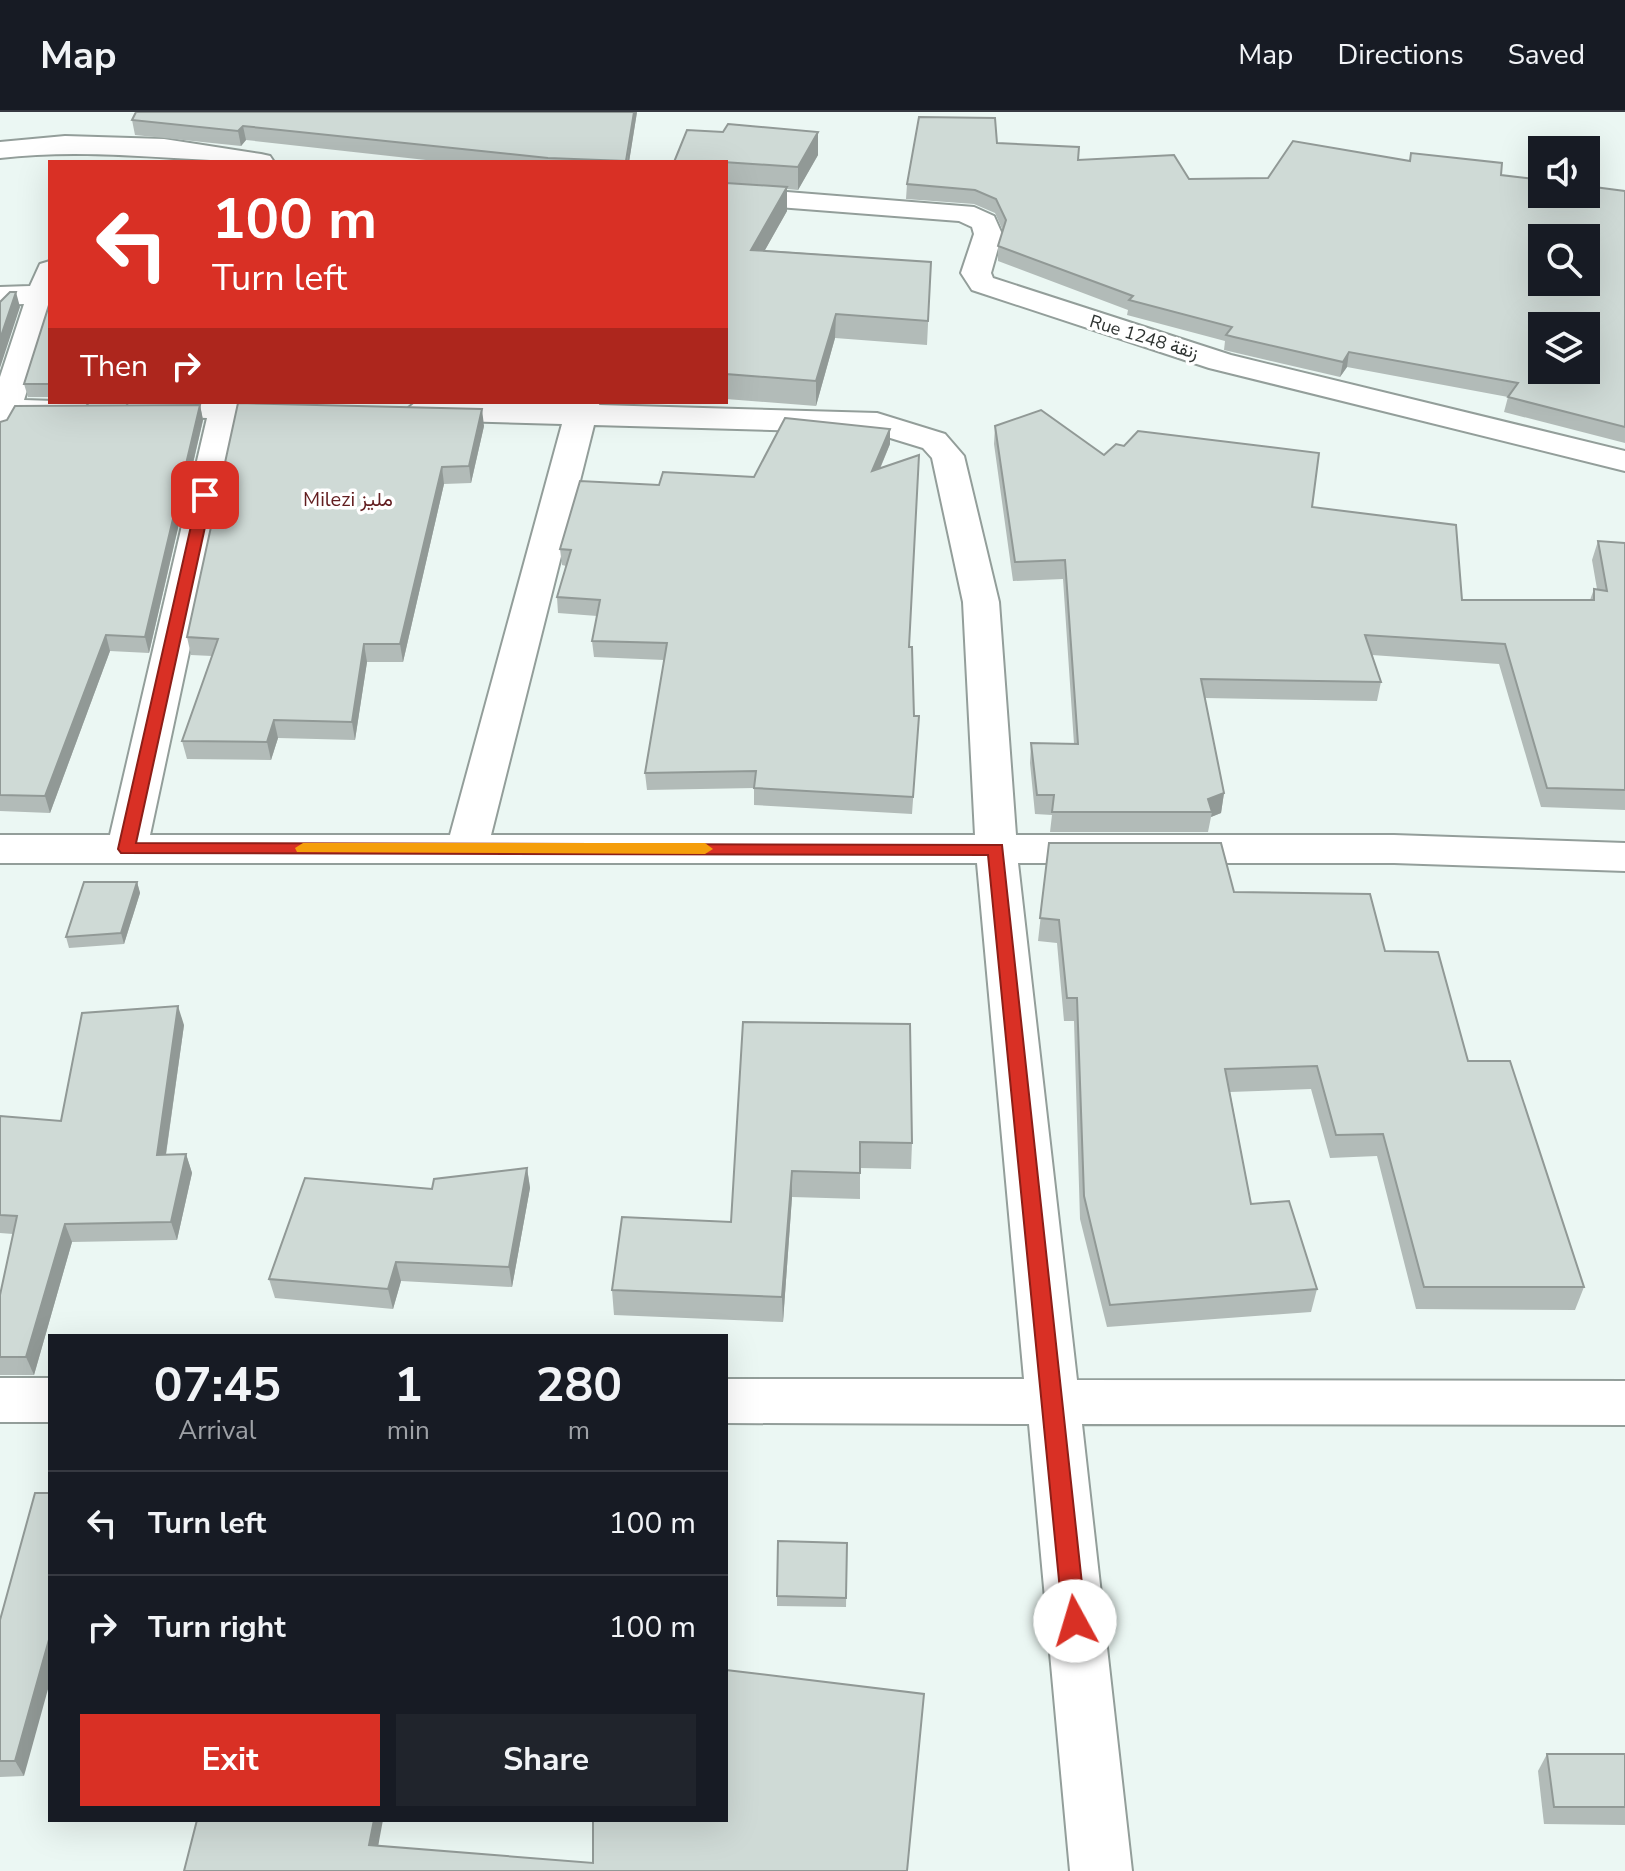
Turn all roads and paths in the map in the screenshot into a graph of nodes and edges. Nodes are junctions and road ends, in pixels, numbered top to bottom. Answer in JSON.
{"nodes":[{"id":1,"x":0,"y":150,"type":"edge"},
{"id":2,"x":87,"y":152,"type":"edge"},
{"id":3,"x":251,"y":160,"type":"edge"},
{"id":4,"x":728,"y":195,"type":"edge"},
{"id":5,"x":48,"y":286,"type":"edge"},
{"id":6,"x":0,"y":296,"type":"edge"},
{"id":7,"x":225,"y":404,"type":"edge"},
{"id":8,"x":582,"y":408,"type":"edge"},
{"id":9,"x":333,"y":409,"type":"edge"},
{"id":10,"x":395,"y":410,"type":"edge"},
{"id":11,"x":2,"y":416,"type":"edge"},
{"id":12,"x":1625,"y":461,"type":"edge"},
{"id":13,"x":467,"y":848,"type":"junction"},
{"id":14,"x":0,"y":849,"type":"edge"},
{"id":15,"x":127,"y":849,"type":"junction"},
{"id":16,"x":996,"y":849,"type":"junction"},
{"id":17,"x":1625,"y":857,"type":"edge"},
{"id":18,"x":0,"y":1400,"type":"edge"},
{"id":19,"x":48,"y":1400,"type":"edge"},
{"id":20,"x":728,"y":1401,"type":"edge"},
{"id":21,"x":1051,"y":1401,"type":"junction"},
{"id":22,"x":1625,"y":1403,"type":"edge"},
{"id":23,"x":1101,"y":1871,"type":"edge"}],
"edges":[{"from":1,"to":2,"type":"street"},
{"from":2,"to":3,"type":"street"},
{"from":4,"to":12,"type":"street","name":"Rue 1248 زنقة"},
{"from":5,"to":6,"type":"street"},
{"from":5,"to":11,"type":"street"},
{"from":7,"to":9,"type":"street"},
{"from":7,"to":11,"type":"street"},
{"from":7,"to":15,"type":"street"},
{"from":8,"to":10,"type":"street"},
{"from":8,"to":13,"type":"street"},
{"from":8,"to":16,"type":"street"},
{"from":13,"to":15,"type":"street"},
{"from":13,"to":16,"type":"street"},
{"from":14,"to":15,"type":"street"},
{"from":16,"to":17,"type":"street"},
{"from":16,"to":21,"type":"street"},
{"from":18,"to":19,"type":"street"},
{"from":20,"to":21,"type":"street"},
{"from":21,"to":22,"type":"street"},
{"from":21,"to":23,"type":"street"}]}
